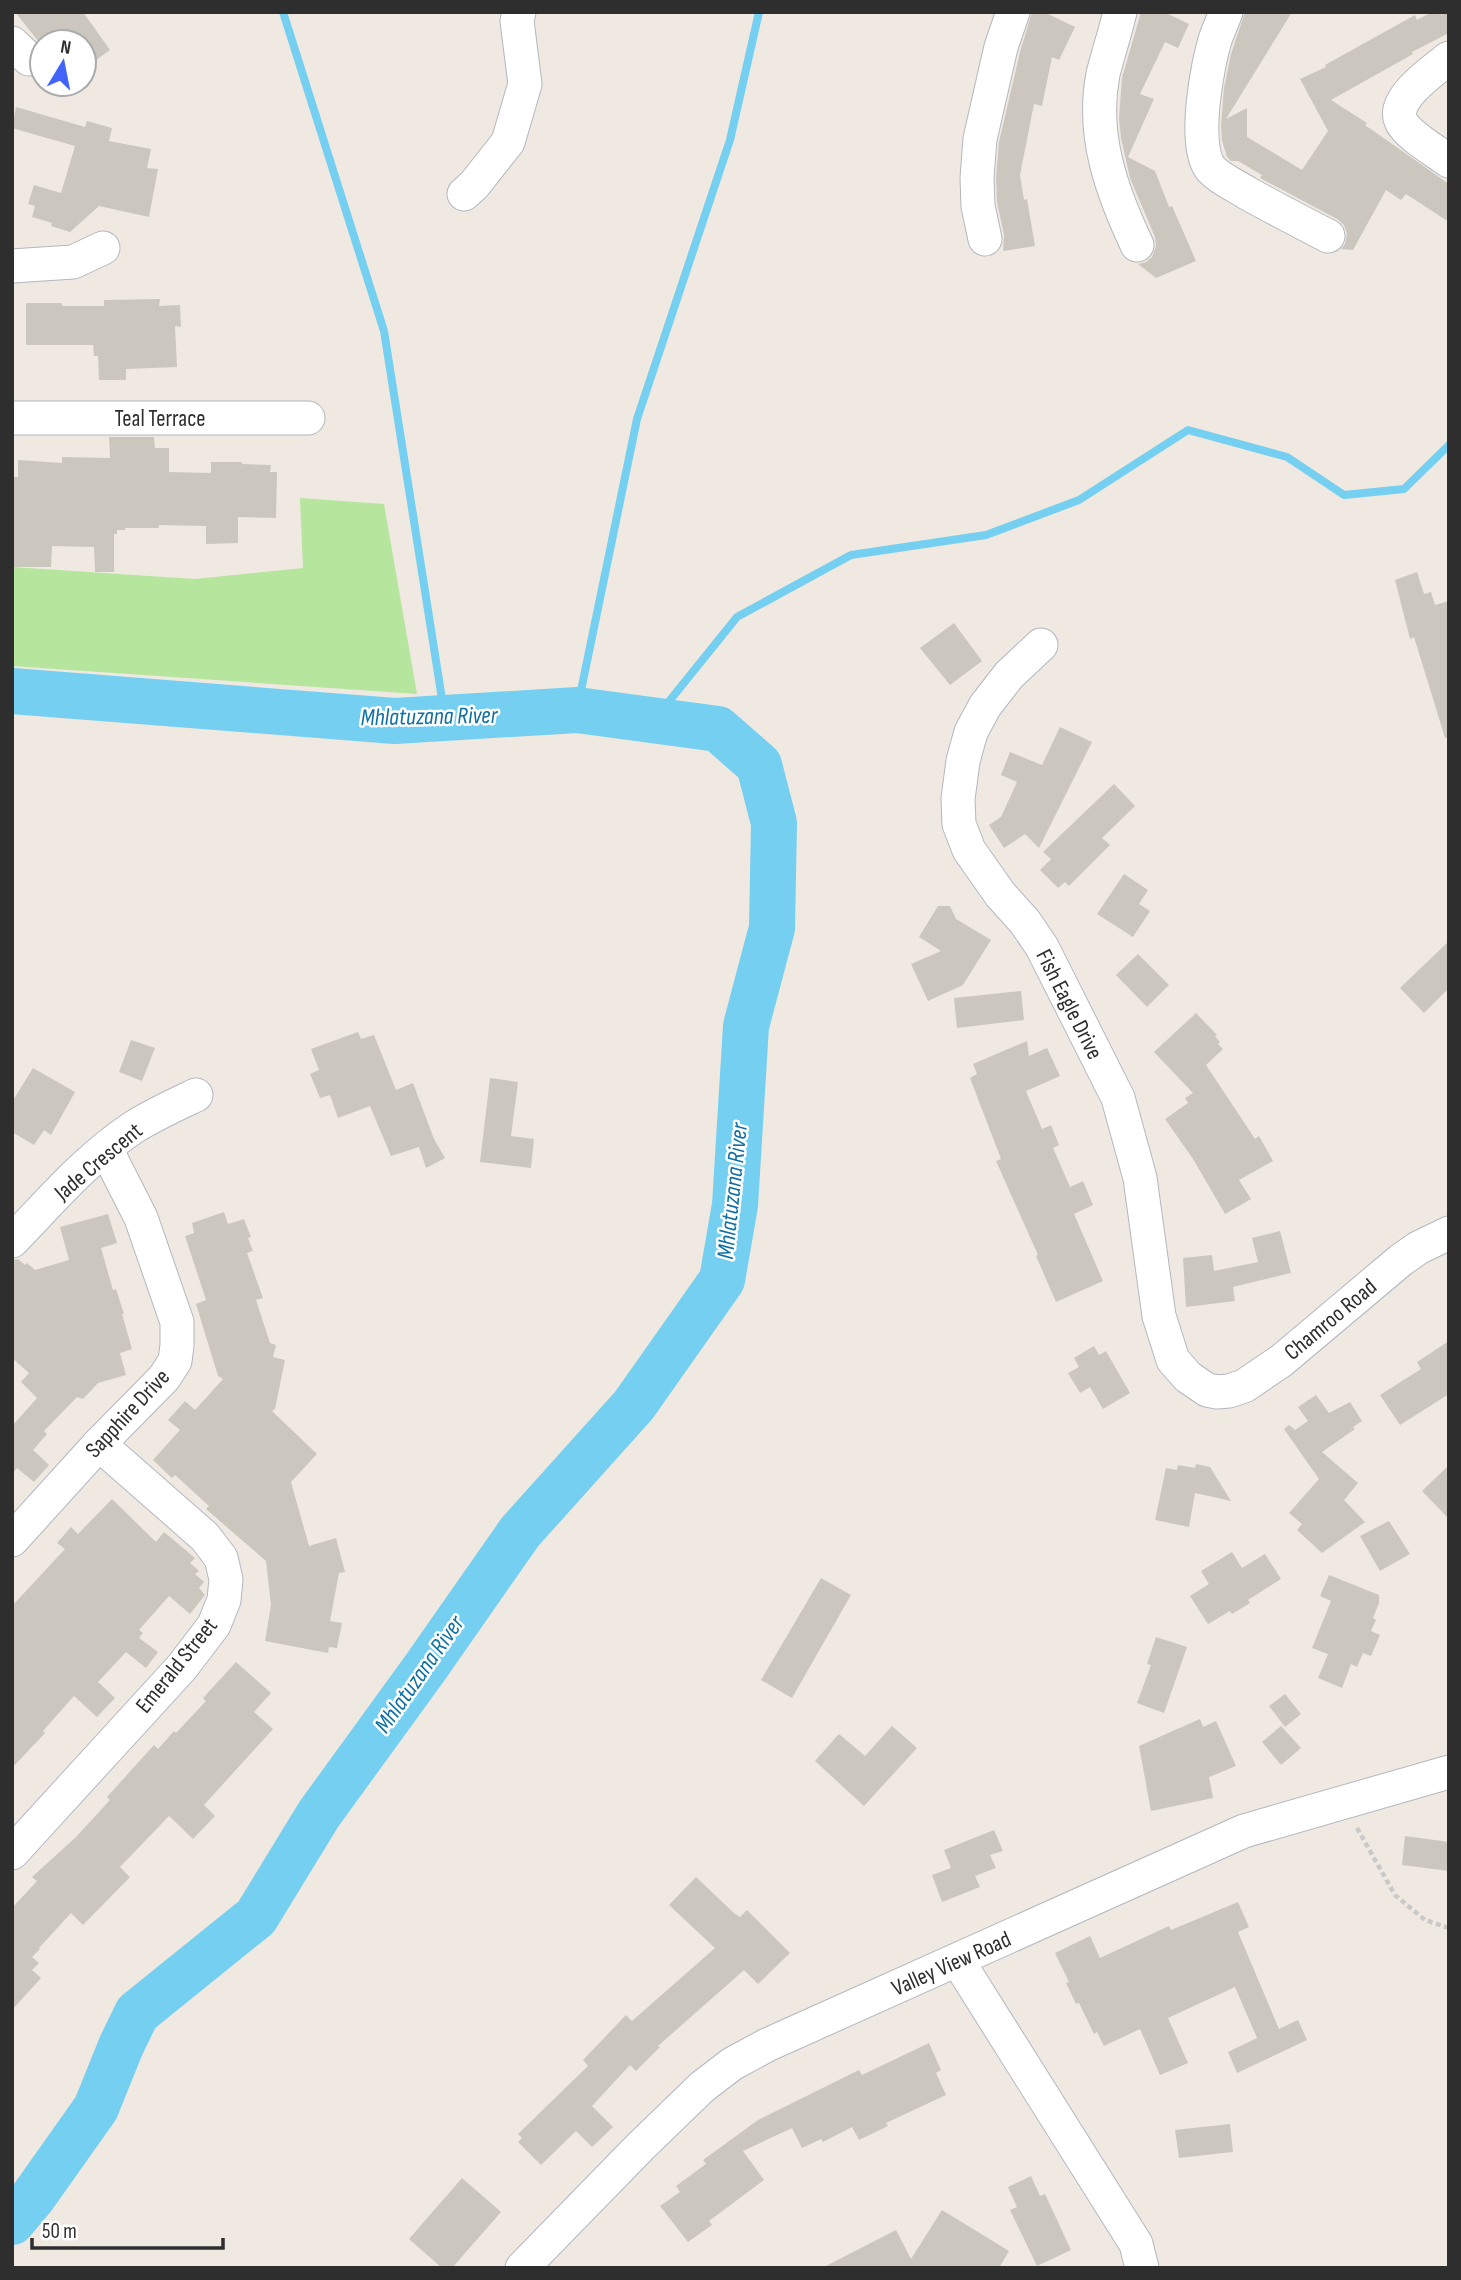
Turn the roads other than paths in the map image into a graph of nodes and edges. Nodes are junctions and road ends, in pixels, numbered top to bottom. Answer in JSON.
{"nodes":[{"id":1,"x":519,"y":12,"type":"edge"},
{"id":2,"x":1013,"y":12,"type":"edge"},
{"id":3,"x":1121,"y":12,"type":"edge"},
{"id":4,"x":1226,"y":12,"type":"edge"},
{"id":5,"x":1449,"y":58,"type":"edge"},
{"id":6,"x":1449,"y":161,"type":"edge"},
{"id":7,"x":464,"y":194,"type":"dead end"},
{"id":8,"x":1328,"y":236,"type":"dead end"},
{"id":9,"x":985,"y":239,"type":"dead end"},
{"id":10,"x":1137,"y":245,"type":"dead end"},
{"id":11,"x":103,"y":248,"type":"dead end"},
{"id":12,"x":12,"y":266,"type":"edge"},
{"id":13,"x":12,"y":418,"type":"edge"},
{"id":14,"x":308,"y":418,"type":"dead end"},
{"id":15,"x":1041,"y":645,"type":"dead end"},
{"id":16,"x":196,"y":1095,"type":"dead end"},
{"id":17,"x":106,"y":1149,"type":"junction"},
{"id":18,"x":1449,"y":1233,"type":"edge"},
{"id":19,"x":12,"y":1241,"type":"edge"},
{"id":20,"x":1207,"y":1390,"type":"joint"},
{"id":21,"x":99,"y":1444,"type":"junction"},
{"id":22,"x":12,"y":1540,"type":"edge"},
{"id":23,"x":1449,"y":1772,"type":"edge"},
{"id":24,"x":12,"y":1853,"type":"edge"},
{"id":25,"x":958,"y":1961,"type":"junction"},
{"id":26,"x":555,"y":2253,"type":"edge"},
{"id":27,"x":522,"y":2268,"type":"edge"},
{"id":28,"x":1142,"y":2268,"type":"edge"}],
"edges":[{"from":1,"to":7,"type":"street"},
{"from":2,"to":9,"type":"street"},
{"from":3,"to":10,"type":"street"},
{"from":4,"to":8,"type":"street"},
{"from":5,"to":6,"type":"street"},
{"from":11,"to":12,"type":"street"},
{"from":13,"to":14,"type":"street","name":"Teal Terrace"},
{"from":15,"to":20,"type":"street","name":"Fish Eagle Drive"},
{"from":16,"to":17,"type":"street","name":"Jade Crescent"},
{"from":17,"to":19,"type":"street","name":"Jade Crescent"},
{"from":17,"to":21,"type":"street","name":"Sapphire Drive"},
{"from":18,"to":20,"type":"street","name":"Chamroo Road"},
{"from":21,"to":22,"type":"street","name":"Sapphire Drive"},
{"from":21,"to":24,"type":"street","name":"Emerald Street"},
{"from":23,"to":25,"type":"street","name":"Valley View Road"},
{"from":25,"to":26,"type":"street","name":"Valley View Road"},
{"from":25,"to":28,"type":"street"},
{"from":26,"to":27,"type":"street","name":"Valley View Road"}]}
